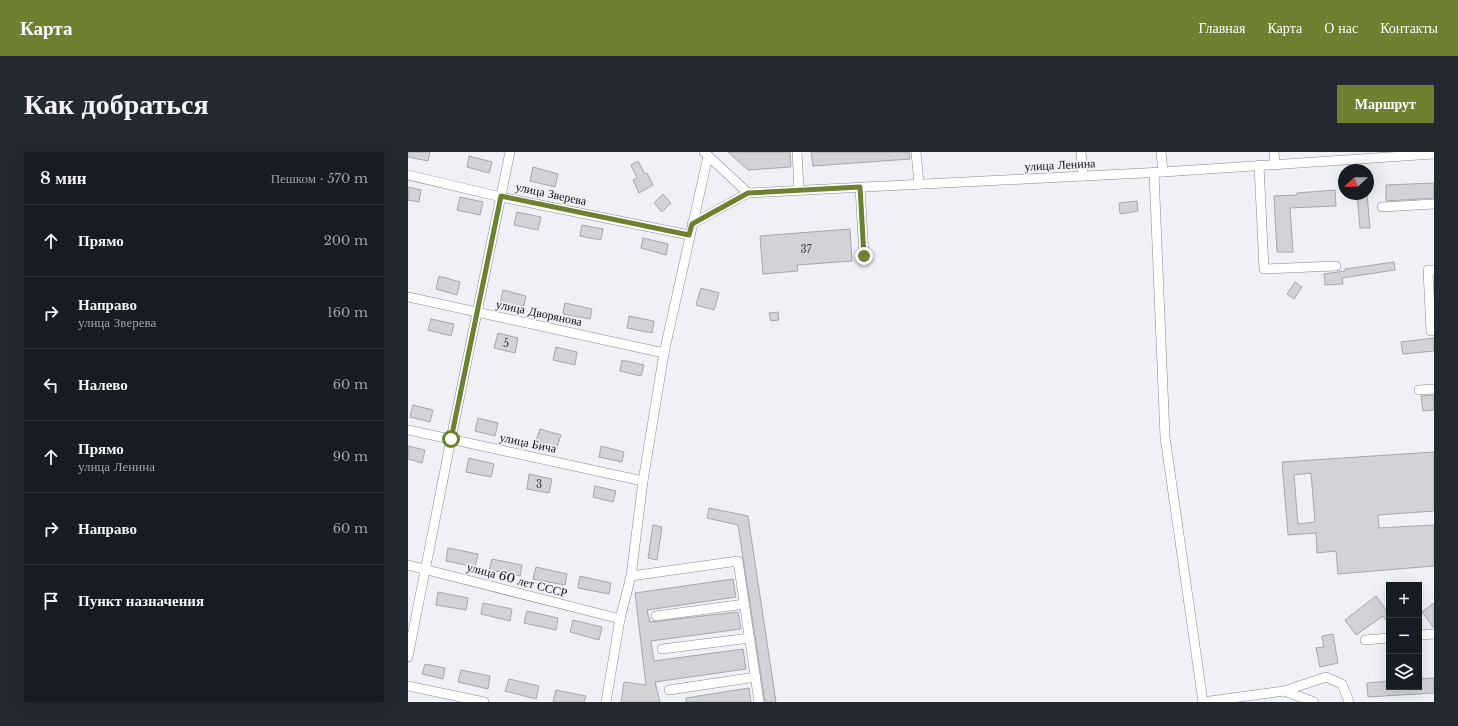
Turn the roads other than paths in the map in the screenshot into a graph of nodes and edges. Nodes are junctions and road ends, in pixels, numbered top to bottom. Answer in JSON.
{"nodes":[{"id":1,"x":510,"y":152,"type":"edge"},
{"id":2,"x":797,"y":152,"type":"edge"},
{"id":3,"x":916,"y":152,"type":"edge"},
{"id":4,"x":1081,"y":152,"type":"edge"},
{"id":5,"x":1161,"y":152,"type":"edge"},
{"id":6,"x":1274,"y":152,"type":"edge"},
{"id":7,"x":706,"y":154,"type":"edge"},
{"id":8,"x":1434,"y":154,"type":"edge"},
{"id":9,"x":1275,"y":164,"type":"junction"},
{"id":10,"x":1259,"y":165,"type":"junction"},
{"id":11,"x":1158,"y":172,"type":"junction"},
{"id":12,"x":408,"y":175,"type":"edge"},
{"id":13,"x":1083,"y":176,"type":"junction"},
{"id":14,"x":919,"y":184,"type":"junction"},
{"id":15,"x":860,"y":187,"type":"junction"},
{"id":16,"x":799,"y":190,"type":"junction"},
{"id":17,"x":748,"y":193,"type":"junction"},
{"id":18,"x":501,"y":196,"type":"junction"},
{"id":19,"x":1434,"y":204,"type":"edge"},
{"id":20,"x":1382,"y":207,"type":"dead end"},
{"id":21,"x":692,"y":224,"type":"junction"},
{"id":22,"x":689,"y":235,"type":"junction"},
{"id":23,"x":864,"y":256,"type":"dead end"},
{"id":24,"x":1336,"y":266,"type":"dead end"},
{"id":25,"x":1434,"y":270,"type":"edge"},
{"id":26,"x":408,"y":297,"type":"edge"},
{"id":27,"x":477,"y":312,"type":"junction"},
{"id":28,"x":1434,"y":330,"type":"edge"},
{"id":29,"x":664,"y":352,"type":"junction"},
{"id":30,"x":1434,"y":389,"type":"edge"},
{"id":31,"x":1419,"y":390,"type":"dead end"},
{"id":32,"x":408,"y":430,"type":"edge"},
{"id":33,"x":451,"y":439,"type":"junction"},
{"id":34,"x":643,"y":481,"type":"junction"},
{"id":35,"x":408,"y":565,"type":"edge"},
{"id":36,"x":426,"y":569,"type":"junction"},
{"id":37,"x":631,"y":576,"type":"junction"},
{"id":38,"x":745,"y":604,"type":"junction"},
{"id":39,"x":656,"y":616,"type":"dead end"},
{"id":40,"x":620,"y":619,"type":"junction"},
{"id":41,"x":1434,"y":634,"type":"edge"},
{"id":42,"x":1422,"y":635,"type":"edge"},
{"id":43,"x":750,"y":638,"type":"junction"},
{"id":44,"x":1386,"y":638,"type":"edge"},
{"id":45,"x":1365,"y":640,"type":"dead end"},
{"id":46,"x":662,"y":649,"type":"dead end"},
{"id":47,"x":408,"y":657,"type":"edge"},
{"id":48,"x":756,"y":677,"type":"junction"},
{"id":49,"x":408,"y":686,"type":"edge"},
{"id":50,"x":669,"y":690,"type":"dead end"},
{"id":51,"x":1284,"y":691,"type":"junction"},
{"id":52,"x":484,"y":702,"type":"edge"},
{"id":53,"x":606,"y":702,"type":"edge"},
{"id":54,"x":759,"y":702,"type":"edge"},
{"id":55,"x":1203,"y":702,"type":"edge"},
{"id":56,"x":1314,"y":702,"type":"edge"},
{"id":57,"x":1349,"y":702,"type":"edge"}],
"edges":[{"from":1,"to":18,"type":"street"},
{"from":2,"to":16,"type":"street"},
{"from":3,"to":14,"type":"street"},
{"from":4,"to":13,"type":"street"},
{"from":5,"to":11,"type":"street"},
{"from":6,"to":9,"type":"street"},
{"from":7,"to":17,"type":"street"},
{"from":7,"to":21,"type":"street"},
{"from":8,"to":9,"type":"street","name":"улица Ленина"},
{"from":9,"to":10,"type":"street","name":"улица Ленина"},
{"from":10,"to":11,"type":"street","name":"улица Ленина"},
{"from":10,"to":24,"type":"street"},
{"from":11,"to":13,"type":"street","name":"улица Ленина"},
{"from":11,"to":55,"type":"street"},
{"from":12,"to":18,"type":"street","name":"улица Зверева"},
{"from":13,"to":14,"type":"street","name":"улица Ленина"},
{"from":14,"to":15,"type":"street","name":"улица Ленина"},
{"from":15,"to":16,"type":"street","name":"улица Ленина"},
{"from":15,"to":23,"type":"street"},
{"from":16,"to":17,"type":"street","name":"улица Ленина"},
{"from":17,"to":21,"type":"street"},
{"from":18,"to":22,"type":"street","name":"улица Зверева"},
{"from":18,"to":27,"type":"street"},
{"from":19,"to":20,"type":"street"},
{"from":21,"to":22,"type":"street"},
{"from":22,"to":29,"type":"street"},
{"from":25,"to":28,"type":"street"},
{"from":26,"to":27,"type":"street","name":"улица Дворянова"},
{"from":27,"to":29,"type":"street","name":"улица Дворянова"},
{"from":27,"to":33,"type":"street"},
{"from":29,"to":34,"type":"street"},
{"from":30,"to":31,"type":"street"},
{"from":32,"to":33,"type":"street","name":"улица Бича"},
{"from":33,"to":34,"type":"street","name":"улица Бича"},
{"from":33,"to":36,"type":"street"},
{"from":34,"to":37,"type":"street"},
{"from":35,"to":36,"type":"street","name":"улица 60 лет СССР"},
{"from":36,"to":40,"type":"street","name":"улица 60 лет СССР"},
{"from":36,"to":47,"type":"street"},
{"from":37,"to":38,"type":"street"},
{"from":37,"to":40,"type":"street"},
{"from":38,"to":39,"type":"street"},
{"from":38,"to":43,"type":"street"},
{"from":40,"to":53,"type":"street"},
{"from":41,"to":42,"type":"street"},
{"from":43,"to":46,"type":"street"},
{"from":43,"to":48,"type":"street"},
{"from":44,"to":45,"type":"street"},
{"from":48,"to":50,"type":"street"},
{"from":48,"to":54,"type":"street"},
{"from":49,"to":52,"type":"street"},
{"from":51,"to":55,"type":"street"},
{"from":51,"to":56,"type":"street"},
{"from":51,"to":57,"type":"street"}]}
